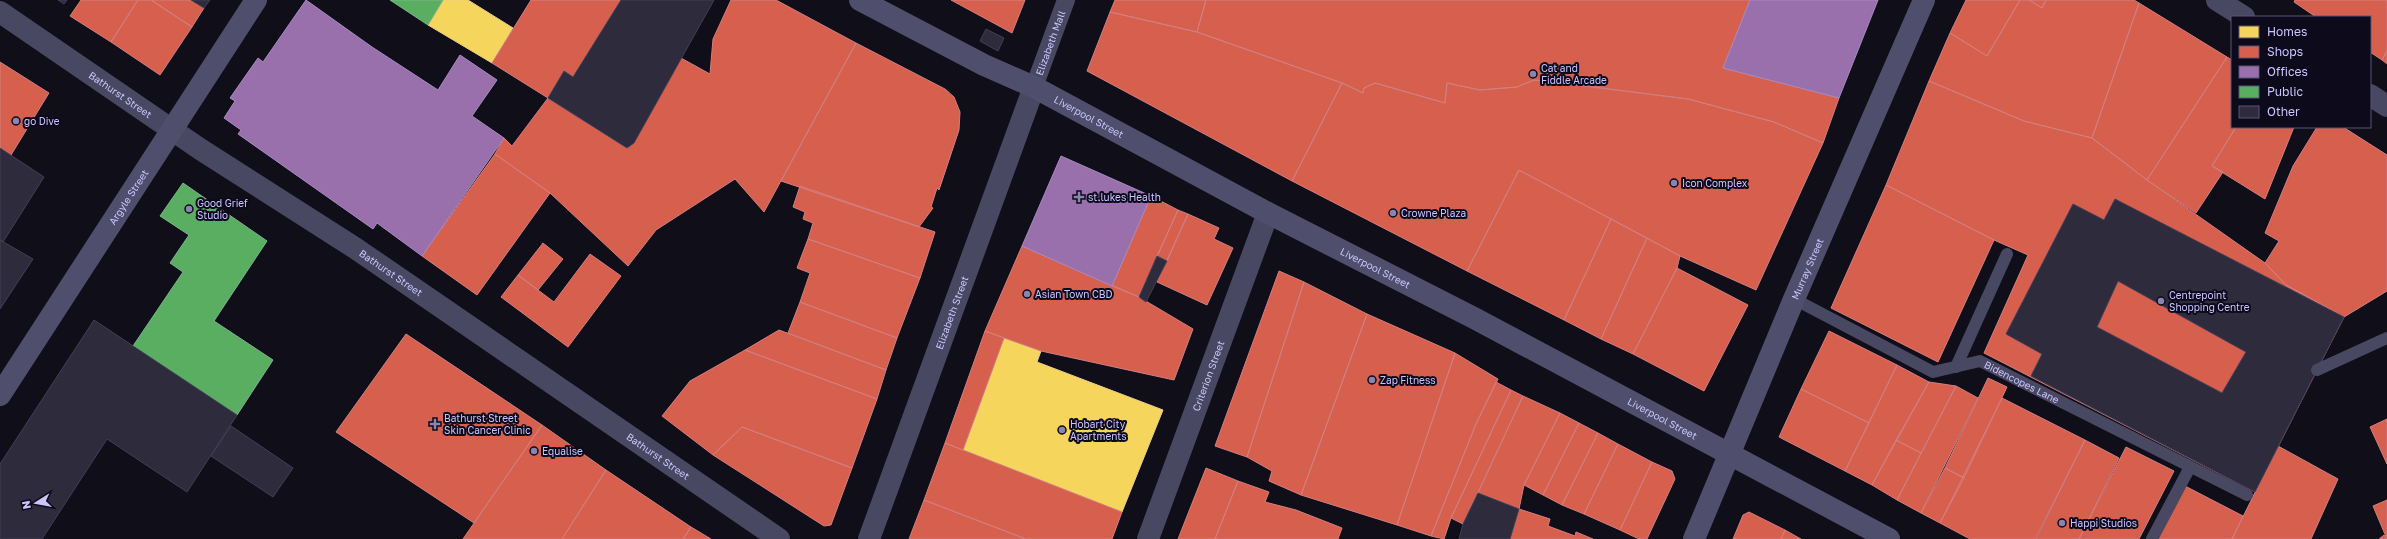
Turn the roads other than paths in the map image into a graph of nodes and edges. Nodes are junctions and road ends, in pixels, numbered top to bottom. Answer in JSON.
{"nodes":[{"id":1,"x":256,"y":0,"type":"edge"},
{"id":2,"x":860,"y":0,"type":"edge"},
{"id":3,"x":1066,"y":0,"type":"edge"},
{"id":4,"x":1924,"y":0,"type":"edge"},
{"id":5,"x":2217,"y":0,"type":"edge"},
{"id":6,"x":0,"y":12,"type":"edge"},
{"id":7,"x":2242,"y":16,"type":"edge"},
{"id":8,"x":1034,"y":87,"type":"junction"},
{"id":9,"x":2371,"y":96,"type":"edge"},
{"id":10,"x":2387,"y":106,"type":"edge"},
{"id":11,"x":172,"y":130,"type":"junction"},
{"id":12,"x":1268,"y":213,"type":"junction"},
{"id":13,"x":2007,"y":254,"type":"dead end"},
{"id":14,"x":1794,"y":300,"type":"junction"},
{"id":15,"x":2387,"y":338,"type":"edge"},
{"id":16,"x":1956,"y":367,"type":"junction"},
{"id":17,"x":2317,"y":370,"type":"dead end"},
{"id":18,"x":0,"y":395,"type":"edge"},
{"id":19,"x":1730,"y":454,"type":"junction"},
{"id":20,"x":2190,"y":467,"type":"junction"},
{"id":21,"x":2247,"y":496,"type":"dead end"},
{"id":22,"x":779,"y":539,"type":"edge"},
{"id":23,"x":869,"y":539,"type":"edge"},
{"id":24,"x":1148,"y":539,"type":"edge"},
{"id":25,"x":1694,"y":539,"type":"edge"},
{"id":26,"x":1889,"y":539,"type":"edge"},
{"id":27,"x":2152,"y":539,"type":"edge"}],
"edges":[{"from":1,"to":11,"type":"main road","name":"Argyle Street"},
{"from":2,"to":8,"type":"main road","name":"Liverpool Street"},
{"from":3,"to":8,"type":"street","name":"Elizabeth Mall"},
{"from":4,"to":14,"type":"main road","name":"Murray Street"},
{"from":5,"to":7,"type":"street"},
{"from":6,"to":11,"type":"street","name":"Bathurst Street"},
{"from":8,"to":12,"type":"main road","name":"Liverpool Street"},
{"from":8,"to":23,"type":"street","name":"Elizabeth Street"},
{"from":9,"to":10,"type":"street"},
{"from":11,"to":18,"type":"main road","name":"Argyle Street"},
{"from":11,"to":22,"type":"street","name":"Bathurst Street"},
{"from":12,"to":19,"type":"main road","name":"Liverpool Street"},
{"from":12,"to":24,"type":"street","name":"Criterion Street"},
{"from":13,"to":16,"type":"lane"},
{"from":14,"to":16,"type":"lane","name":"Bidencopes Lane"},
{"from":14,"to":19,"type":"main road","name":"Murray Street"},
{"from":15,"to":17,"type":"lane"},
{"from":16,"to":20,"type":"lane","name":"Bidencopes Lane"},
{"from":19,"to":25,"type":"main road","name":"Murray Street"},
{"from":19,"to":26,"type":"main road","name":"Liverpool Street"},
{"from":20,"to":21,"type":"lane","name":"Bidencopes Lane"},
{"from":20,"to":27,"type":"lane"}]}
